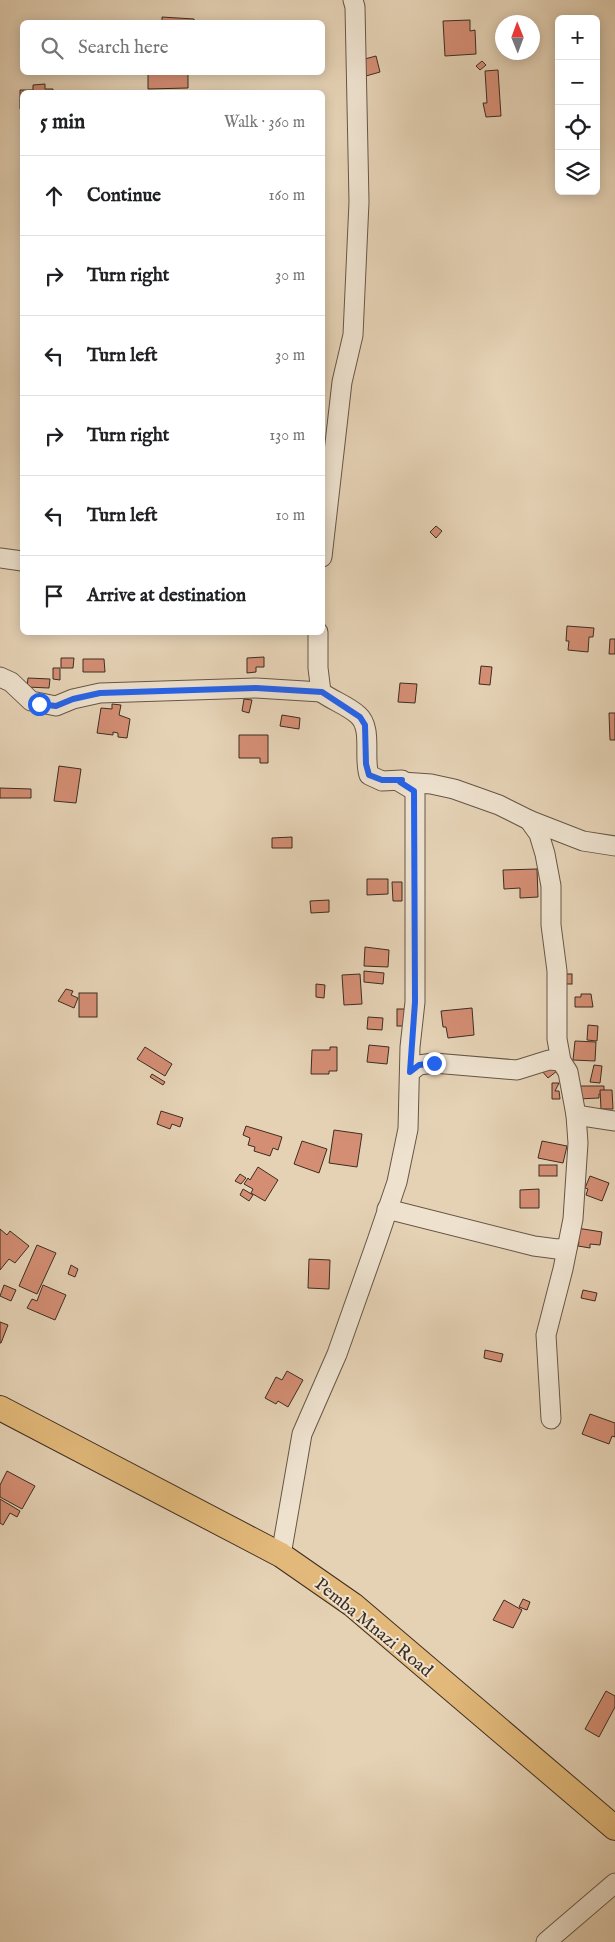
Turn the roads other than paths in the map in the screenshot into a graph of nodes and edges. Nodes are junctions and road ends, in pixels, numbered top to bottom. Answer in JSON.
{"nodes":[{"id":1,"x":353,"y":0,"type":"edge"},
{"id":2,"x":325,"y":531,"type":"edge"},
{"id":3,"x":0,"y":558,"type":"edge"},
{"id":4,"x":20,"y":561,"type":"edge"},
{"id":5,"x":318,"y":635,"type":"edge"},
{"id":6,"x":0,"y":677,"type":"edge"},
{"id":7,"x":322,"y":692,"type":"junction"},
{"id":8,"x":400,"y":782,"type":"junction"},
{"id":9,"x":529,"y":820,"type":"junction"},
{"id":10,"x":615,"y":846,"type":"edge"},
{"id":11,"x":562,"y":1061,"type":"junction"},
{"id":12,"x":410,"y":1072,"type":"junction"},
{"id":13,"x":576,"y":1115,"type":"junction"},
{"id":14,"x":615,"y":1121,"type":"edge"},
{"id":15,"x":387,"y":1210,"type":"junction"},
{"id":16,"x":567,"y":1248,"type":"junction"},
{"id":17,"x":0,"y":1408,"type":"edge"},
{"id":18,"x":551,"y":1419,"type":"dead end"},
{"id":19,"x":281,"y":1555,"type":"junction"},
{"id":20,"x":615,"y":1828,"type":"edge"},
{"id":21,"x":615,"y":1883,"type":"edge"},
{"id":22,"x":546,"y":1942,"type":"edge"}],
"edges":[{"from":1,"to":2,"type":"street"},
{"from":3,"to":4,"type":"street"},
{"from":5,"to":7,"type":"street"},
{"from":6,"to":7,"type":"street"},
{"from":7,"to":8,"type":"street"},
{"from":8,"to":9,"type":"street"},
{"from":8,"to":12,"type":"street"},
{"from":9,"to":10,"type":"street"},
{"from":9,"to":11,"type":"street"},
{"from":11,"to":12,"type":"street"},
{"from":11,"to":13,"type":"street"},
{"from":12,"to":15,"type":"street"},
{"from":13,"to":14,"type":"street"},
{"from":13,"to":16,"type":"street"},
{"from":15,"to":16,"type":"street"},
{"from":15,"to":19,"type":"street"},
{"from":16,"to":18,"type":"street"},
{"from":17,"to":19,"type":"main road","name":"Pemba Mnazi Road"},
{"from":19,"to":20,"type":"main road","name":"Pemba Mnazi Road"},
{"from":21,"to":22,"type":"street"}]}
